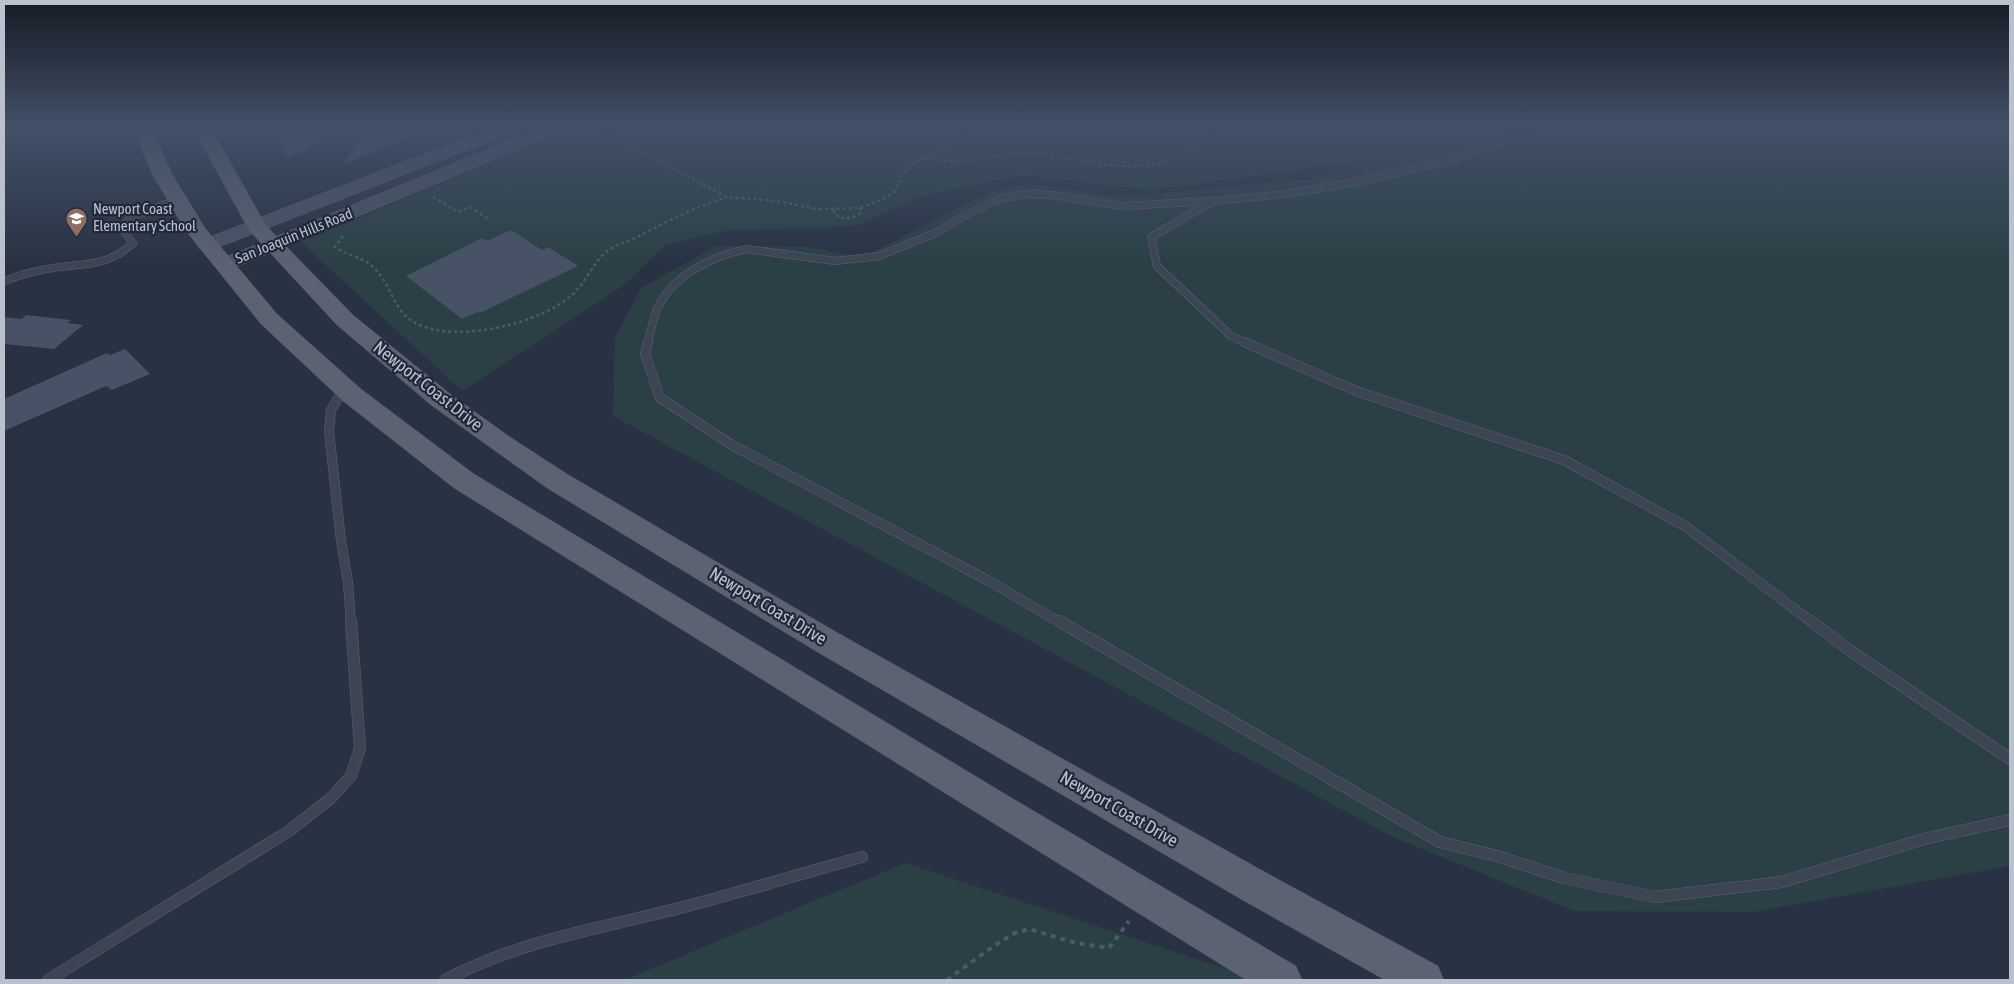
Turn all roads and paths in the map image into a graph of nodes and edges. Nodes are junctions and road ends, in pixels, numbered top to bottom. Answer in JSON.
{"nodes":[{"id":1,"x":161,"y":172,"type":"edge"},
{"id":2,"x":227,"y":172,"type":"edge"},
{"id":3,"x":408,"y":172,"type":"edge"},
{"id":4,"x":436,"y":172,"type":"edge"},
{"id":5,"x":679,"y":172,"type":"edge"},
{"id":6,"x":904,"y":172,"type":"edge"},
{"id":7,"x":1400,"y":172,"type":"edge"},
{"id":8,"x":431,"y":196,"type":"dead end"},
{"id":9,"x":727,"y":197,"type":"junction"},
{"id":10,"x":176,"y":200,"type":"junction"},
{"id":11,"x":1212,"y":202,"type":"junction"},
{"id":12,"x":860,"y":208,"type":"junction"},
{"id":13,"x":833,"y":210,"type":"junction"},
{"id":14,"x":490,"y":220,"type":"dead end"},
{"id":15,"x":264,"y":236,"type":"junction"},
{"id":16,"x":340,"y":239,"type":"dead end"},
{"id":17,"x":215,"y":255,"type":"junction"},
{"id":18,"x":4,"y":281,"type":"edge"},
{"id":19,"x":344,"y":388,"type":"junction"},
{"id":20,"x":2010,"y":759,"type":"edge"},
{"id":21,"x":2010,"y":820,"type":"edge"},
{"id":22,"x":862,"y":857,"type":"dead end"},
{"id":23,"x":1143,"y":897,"type":"junction"},
{"id":24,"x":48,"y":980,"type":"edge"},
{"id":25,"x":445,"y":980,"type":"edge"},
{"id":26,"x":947,"y":980,"type":"edge"},
{"id":27,"x":1282,"y":980,"type":"edge"},
{"id":28,"x":1424,"y":980,"type":"edge"}],
"edges":[{"from":1,"to":10,"type":"main road"},
{"from":2,"to":15,"type":"main road","name":"Newport Coast Drive"},
{"from":3,"to":15,"type":"main road","name":"San Joaquin Hills Road"},
{"from":4,"to":15,"type":"main road","name":"San Joaquin Hills Road"},
{"from":5,"to":9,"type":"path"},
{"from":6,"to":12,"type":"path"},
{"from":7,"to":11,"type":"lane"},
{"from":8,"to":14,"type":"path"},
{"from":9,"to":13,"type":"path"},
{"from":9,"to":16,"type":"path"},
{"from":10,"to":17,"type":"main road"},
{"from":10,"to":18,"type":"lane"},
{"from":11,"to":20,"type":"lane"},
{"from":11,"to":21,"type":"lane"},
{"from":12,"to":13,"type":"path"},
{"from":12,"to":13,"type":"path"},
{"from":15,"to":17,"type":"main road","name":"San Joaquin Hills Road"},
{"from":15,"to":17,"type":"main road","name":"San Joaquin Hills Road"},
{"from":15,"to":28,"type":"main road","name":"Newport Coast Drive"},
{"from":17,"to":19,"type":"main road"},
{"from":19,"to":23,"type":"main road"},
{"from":19,"to":24,"type":"lane"},
{"from":22,"to":25,"type":"lane"},
{"from":23,"to":26,"type":"path"},
{"from":23,"to":27,"type":"main road"}]}
